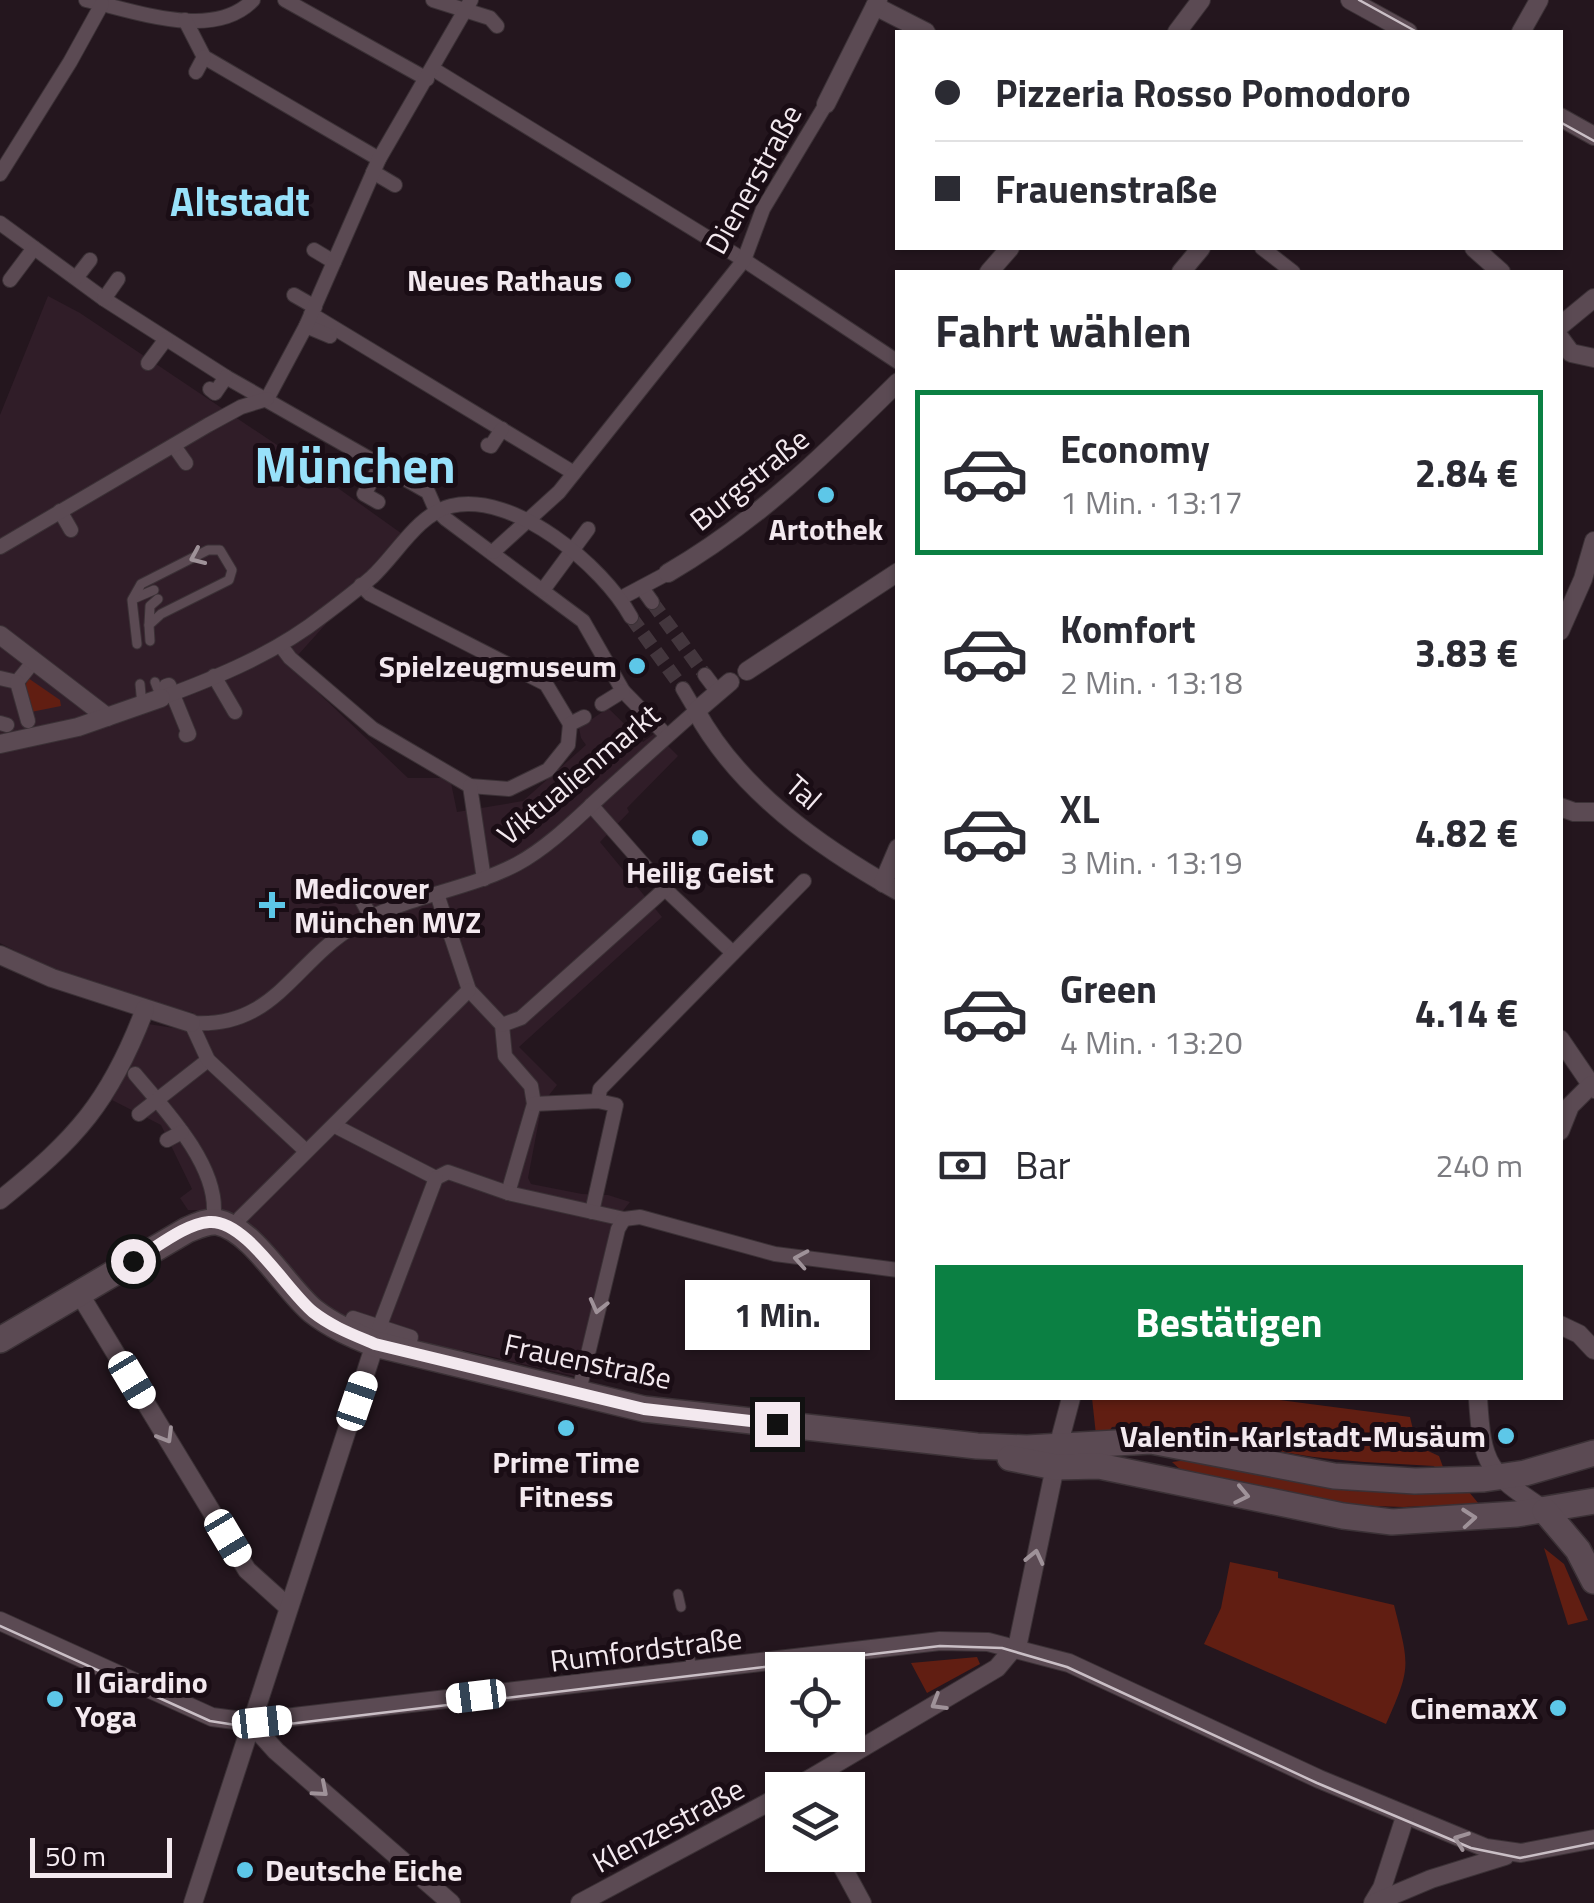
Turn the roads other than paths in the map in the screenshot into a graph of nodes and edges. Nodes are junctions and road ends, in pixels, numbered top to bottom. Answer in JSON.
{"nodes":[{"id":1,"x":86,"y":0,"type":"edge"},
{"id":2,"x":253,"y":0,"type":"edge"},
{"id":3,"x":285,"y":0,"type":"edge"},
{"id":4,"x":433,"y":0,"type":"edge"},
{"id":5,"x":1201,"y":0,"type":"edge"},
{"id":6,"x":1350,"y":0,"type":"edge"},
{"id":7,"x":1538,"y":0,"type":"edge"},
{"id":8,"x":876,"y":3,"type":"edge"},
{"id":9,"x":102,"y":4,"type":"junction"},
{"id":10,"x":468,"y":5,"type":"edge"},
{"id":11,"x":185,"y":20,"type":"junction"},
{"id":12,"x":496,"y":21,"type":"dead end"},
{"id":13,"x":923,"y":30,"type":"edge"},
{"id":14,"x":1178,"y":30,"type":"edge"},
{"id":15,"x":1404,"y":30,"type":"edge"},
{"id":16,"x":1522,"y":30,"type":"edge"},
{"id":17,"x":204,"y":56,"type":"junction"},
{"id":18,"x":196,"y":72,"type":"dead end"},
{"id":19,"x":430,"y":74,"type":"junction"},
{"id":20,"x":826,"y":104,"type":"joint"},
{"id":21,"x":1563,"y":119,"type":"edge"},
{"id":22,"x":1594,"y":136,"type":"edge"},
{"id":23,"x":376,"y":166,"type":"junction"},
{"id":24,"x":0,"y":174,"type":"edge"},
{"id":25,"x":395,"y":185,"type":"dead end"},
{"id":26,"x":0,"y":223,"type":"edge"},
{"id":27,"x":34,"y":248,"type":"junction"},
{"id":28,"x":314,"y":250,"type":"dead end"},
{"id":29,"x":1008,"y":250,"type":"edge"},
{"id":30,"x":1200,"y":250,"type":"edge"},
{"id":31,"x":1264,"y":250,"type":"edge"},
{"id":32,"x":1476,"y":250,"type":"edge"},
{"id":33,"x":90,"y":260,"type":"dead end"},
{"id":34,"x":744,"y":260,"type":"junction"},
{"id":35,"x":334,"y":262,"type":"junction"},
{"id":36,"x":990,"y":270,"type":"edge"},
{"id":37,"x":1182,"y":270,"type":"edge"},
{"id":38,"x":1290,"y":270,"type":"edge"},
{"id":39,"x":1499,"y":270,"type":"edge"},
{"id":40,"x":76,"y":278,"type":"junction"},
{"id":41,"x":118,"y":279,"type":"dead end"},
{"id":42,"x":10,"y":280,"type":"dead end"},
{"id":43,"x":294,"y":295,"type":"dead end"},
{"id":44,"x":1594,"y":298,"type":"edge"},
{"id":45,"x":104,"y":299,"type":"junction"},
{"id":46,"x":1563,"y":324,"type":"edge"},
{"id":47,"x":318,"y":326,"type":"junction"},
{"id":48,"x":166,"y":338,"type":"junction"},
{"id":49,"x":1563,"y":342,"type":"edge"},
{"id":50,"x":1594,"y":358,"type":"edge"},
{"id":51,"x":895,"y":360,"type":"edge"},
{"id":52,"x":148,"y":363,"type":"dead end"},
{"id":53,"x":226,"y":377,"type":"junction"},
{"id":54,"x":895,"y":385,"type":"edge"},
{"id":55,"x":210,"y":389,"type":"dead end"},
{"id":56,"x":267,"y":399,"type":"junction"},
{"id":57,"x":502,"y":429,"type":"junction"},
{"id":58,"x":484,"y":442,"type":"dead end"},
{"id":59,"x":174,"y":446,"type":"junction"},
{"id":60,"x":186,"y":463,"type":"dead end"},
{"id":61,"x":382,"y":465,"type":"junction"},
{"id":62,"x":578,"y":469,"type":"junction"},
{"id":63,"x":378,"y":502,"type":"dead end"},
{"id":64,"x":60,"y":511,"type":"junction"},
{"id":65,"x":438,"y":512,"type":"junction"},
{"id":66,"x":529,"y":520,"type":"junction"},
{"id":67,"x":588,"y":529,"type":"dead end"},
{"id":68,"x":72,"y":530,"type":"dead end"},
{"id":69,"x":1594,"y":541,"type":"edge"},
{"id":70,"x":0,"y":547,"type":"edge"},
{"id":71,"x":573,"y":551,"type":"junction"},
{"id":72,"x":493,"y":552,"type":"junction"},
{"id":73,"x":668,"y":573,"type":"joint"},
{"id":74,"x":895,"y":574,"type":"edge"},
{"id":75,"x":1589,"y":581,"type":"edge"},
{"id":76,"x":361,"y":585,"type":"junction"},
{"id":77,"x":642,"y":588,"type":"junction"},
{"id":78,"x":543,"y":590,"type":"junction"},
{"id":79,"x":621,"y":598,"type":"junction"},
{"id":80,"x":132,"y":600,"type":"junction"},
{"id":81,"x":652,"y":602,"type":"tunnel mouth"},
{"id":82,"x":631,"y":617,"type":"tunnel mouth"},
{"id":83,"x":149,"y":625,"type":"junction"},
{"id":84,"x":1563,"y":626,"type":"edge"},
{"id":85,"x":0,"y":635,"type":"edge"},
{"id":86,"x":150,"y":641,"type":"dead end"},
{"id":87,"x":137,"y":644,"type":"dead end"},
{"id":88,"x":280,"y":646,"type":"junction"},
{"id":89,"x":34,"y":661,"type":"junction"},
{"id":90,"x":747,"y":671,"type":"dead end"},
{"id":91,"x":705,"y":674,"type":"tunnel mouth"},
{"id":92,"x":214,"y":676,"type":"junction"},
{"id":93,"x":0,"y":678,"type":"edge"},
{"id":94,"x":17,"y":682,"type":"junction"},
{"id":95,"x":140,"y":684,"type":"dead end"},
{"id":96,"x":724,"y":687,"type":"joint"},
{"id":97,"x":683,"y":689,"type":"tunnel mouth"},
{"id":98,"x":164,"y":690,"type":"junction"},
{"id":99,"x":623,"y":691,"type":"junction"},
{"id":100,"x":602,"y":704,"type":"dead end"},
{"id":101,"x":142,"y":705,"type":"junction"},
{"id":102,"x":696,"y":711,"type":"junction"},
{"id":103,"x":236,"y":712,"type":"dead end"},
{"id":104,"x":107,"y":717,"type":"junction"},
{"id":105,"x":28,"y":721,"type":"dead end"},
{"id":106,"x":186,"y":736,"type":"dead end"},
{"id":107,"x":668,"y":736,"type":"junction"},
{"id":108,"x":0,"y":744,"type":"edge"},
{"id":109,"x":470,"y":786,"type":"junction"},
{"id":110,"x":591,"y":805,"type":"junction"},
{"id":111,"x":1563,"y":808,"type":"edge"},
{"id":112,"x":1594,"y":812,"type":"edge"},
{"id":113,"x":484,"y":880,"type":"junction"},
{"id":114,"x":804,"y":881,"type":"dead end"},
{"id":115,"x":890,"y":887,"type":"edge"},
{"id":116,"x":665,"y":889,"type":"junction"},
{"id":117,"x":437,"y":894,"type":"junction"},
{"id":118,"x":360,"y":897,"type":"dead end"},
{"id":119,"x":371,"y":918,"type":"junction"},
{"id":120,"x":733,"y":953,"type":"junction"},
{"id":121,"x":0,"y":954,"type":"edge"},
{"id":122,"x":469,"y":990,"type":"junction"},
{"id":123,"x":144,"y":1009,"type":"junction"},
{"id":124,"x":190,"y":1023,"type":"junction"},
{"id":125,"x":502,"y":1025,"type":"junction"},
{"id":126,"x":1563,"y":1043,"type":"edge"},
{"id":127,"x":208,"y":1060,"type":"junction"},
{"id":128,"x":135,"y":1074,"type":"dead end"},
{"id":129,"x":1593,"y":1087,"type":"edge"},
{"id":130,"x":157,"y":1100,"type":"junction"},
{"id":131,"x":598,"y":1101,"type":"junction"},
{"id":132,"x":534,"y":1104,"type":"junction"},
{"id":133,"x":139,"y":1114,"type":"dead end"},
{"id":134,"x":1563,"y":1123,"type":"edge"},
{"id":135,"x":335,"y":1126,"type":"junction"},
{"id":136,"x":306,"y":1150,"type":"junction"},
{"id":137,"x":436,"y":1178,"type":"junction"},
{"id":138,"x":508,"y":1192,"type":"junction"},
{"id":139,"x":0,"y":1200,"type":"edge"},
{"id":140,"x":592,"y":1212,"type":"junction"},
{"id":141,"x":228,"y":1219,"type":"junction"},
{"id":142,"x":624,"y":1219,"type":"junction"},
{"id":143,"x":895,"y":1270,"type":"edge"},
{"id":144,"x":79,"y":1292,"type":"junction"},
{"id":145,"x":352,"y":1322,"type":"dead end"},
{"id":146,"x":1586,"y":1329,"type":"edge"},
{"id":147,"x":377,"y":1336,"type":"junction"},
{"id":148,"x":0,"y":1340,"type":"edge"},
{"id":149,"x":410,"y":1341,"type":"dead end"},
{"id":150,"x":1594,"y":1350,"type":"edge"},
{"id":151,"x":578,"y":1395,"type":"junction"},
{"id":152,"x":1070,"y":1400,"type":"edge"},
{"id":153,"x":1478,"y":1400,"type":"edge"},
{"id":154,"x":1057,"y":1457,"type":"junction"},
{"id":155,"x":1583,"y":1457,"type":"edge"},
{"id":156,"x":1498,"y":1476,"type":"junction"},
{"id":157,"x":1594,"y":1501,"type":"edge"},
{"id":158,"x":1545,"y":1511,"type":"junction"},
{"id":159,"x":1594,"y":1581,"type":"edge"},
{"id":160,"x":678,"y":1594,"type":"dead end"},
{"id":161,"x":287,"y":1606,"type":"junction"},
{"id":162,"x":680,"y":1607,"type":"dead end"},
{"id":163,"x":0,"y":1622,"type":"edge"},
{"id":164,"x":1016,"y":1647,"type":"junction"},
{"id":165,"x":250,"y":1722,"type":"junction"},
{"id":166,"x":823,"y":1772,"type":"edge"},
{"id":167,"x":765,"y":1805,"type":"edge"},
{"id":168,"x":1404,"y":1816,"type":"junction"},
{"id":169,"x":1594,"y":1839,"type":"edge"},
{"id":170,"x":1521,"y":1853,"type":"junction"},
{"id":171,"x":845,"y":1872,"type":"edge"},
{"id":172,"x":193,"y":1903,"type":"edge"},
{"id":173,"x":451,"y":1903,"type":"edge"},
{"id":174,"x":580,"y":1903,"type":"edge"},
{"id":175,"x":862,"y":1903,"type":"edge"},
{"id":176,"x":1374,"y":1903,"type":"edge"}],
"edges":[{"from":1,"to":9,"type":"street"},
{"from":2,"to":11,"type":"street"},
{"from":3,"to":19,"type":"street"},
{"from":4,"to":10,"type":"street"},
{"from":5,"to":14,"type":"street"},
{"from":6,"to":15,"type":"street"},
{"from":7,"to":16,"type":"street"},
{"from":8,"to":13,"type":"street"},
{"from":8,"to":20,"type":"street","name":"Dienerstraße"},
{"from":9,"to":11,"type":"street"},
{"from":9,"to":24,"type":"street"},
{"from":10,"to":12,"type":"street"},
{"from":10,"to":19,"type":"street"},
{"from":11,"to":17,"type":"street"},
{"from":17,"to":18,"type":"street"},
{"from":17,"to":23,"type":"street"},
{"from":19,"to":23,"type":"street"},
{"from":19,"to":34,"type":"street"},
{"from":20,"to":34,"type":"street","name":"Dienerstraße"},
{"from":21,"to":22,"type":"street"},
{"from":23,"to":25,"type":"street"},
{"from":23,"to":35,"type":"street"},
{"from":26,"to":27,"type":"street"},
{"from":27,"to":40,"type":"street"},
{"from":27,"to":42,"type":"street"},
{"from":28,"to":35,"type":"street"},
{"from":29,"to":36,"type":"street"},
{"from":30,"to":37,"type":"street"},
{"from":31,"to":38,"type":"street"},
{"from":32,"to":39,"type":"street"},
{"from":33,"to":40,"type":"street"},
{"from":34,"to":51,"type":"street"},
{"from":34,"to":62,"type":"street","name":"Dienerstraße"},
{"from":35,"to":47,"type":"street"},
{"from":40,"to":45,"type":"street"},
{"from":41,"to":45,"type":"street"},
{"from":43,"to":47,"type":"street"},
{"from":44,"to":46,"type":"street"},
{"from":45,"to":48,"type":"street"},
{"from":47,"to":56,"type":"street"},
{"from":47,"to":57,"type":"street"},
{"from":48,"to":52,"type":"street"},
{"from":48,"to":53,"type":"street"},
{"from":49,"to":50,"type":"street"},
{"from":53,"to":55,"type":"street"},
{"from":53,"to":56,"type":"street"},
{"from":54,"to":73,"type":"street","name":"Burgstraße"},
{"from":56,"to":59,"type":"street"},
{"from":56,"to":61,"type":"street"},
{"from":57,"to":58,"type":"street"},
{"from":57,"to":62,"type":"street"},
{"from":59,"to":60,"type":"street"},
{"from":59,"to":64,"type":"street"},
{"from":61,"to":63,"type":"street"},
{"from":61,"to":65,"type":"street"},
{"from":62,"to":66,"type":"street","name":"Dienerstraße"},
{"from":64,"to":68,"type":"street"},
{"from":64,"to":70,"type":"street"},
{"from":65,"to":66,"type":"street"},
{"from":65,"to":72,"type":"street"},
{"from":65,"to":76,"type":"street"},
{"from":66,"to":71,"type":"street"},
{"from":66,"to":72,"type":"street","name":"Dienerstraße"},
{"from":67,"to":71,"type":"street"},
{"from":69,"to":75,"type":"street"},
{"from":71,"to":78,"type":"street"},
{"from":71,"to":79,"type":"street"},
{"from":72,"to":78,"type":"street"},
{"from":73,"to":77,"type":"street","name":"Burgstraße"},
{"from":74,"to":90,"type":"street"},
{"from":75,"to":84,"type":"street"},
{"from":76,"to":88,"type":"street"},
{"from":76,"to":109,"type":"street"},
{"from":77,"to":79,"type":"street","name":"Burgstraße"},
{"from":77,"to":81,"type":"street"},
{"from":78,"to":99,"type":"street"},
{"from":79,"to":82,"type":"street"},
{"from":80,"to":83,"type":"lane"},
{"from":83,"to":80,"type":"lane","one_way":true},
{"from":80,"to":87,"type":"lane"},
{"from":83,"to":86,"type":"lane"},
{"from":85,"to":89,"type":"street"},
{"from":88,"to":92,"type":"street"},
{"from":88,"to":109,"type":"street"},
{"from":89,"to":94,"type":"street"},
{"from":89,"to":104,"type":"street"},
{"from":91,"to":96,"type":"street"},
{"from":92,"to":98,"type":"street"},
{"from":92,"to":103,"type":"street"},
{"from":93,"to":94,"type":"street"},
{"from":94,"to":105,"type":"street"},
{"from":95,"to":101,"type":"lane"},
{"from":96,"to":102,"type":"street"},
{"from":97,"to":102,"type":"street"},
{"from":98,"to":101,"type":"street"},
{"from":98,"to":106,"type":"street"},
{"from":99,"to":100,"type":"street"},
{"from":99,"to":107,"type":"street"},
{"from":101,"to":104,"type":"street"},
{"from":102,"to":107,"type":"street","name":"Viktualienmarkt"},
{"from":102,"to":115,"type":"street","name":"Tal"},
{"from":104,"to":108,"type":"street"},
{"from":107,"to":110,"type":"street","name":"Viktualienmarkt"},
{"from":109,"to":113,"type":"street"},
{"from":110,"to":113,"type":"street","name":"Viktualienmarkt"},
{"from":110,"to":116,"type":"street"},
{"from":111,"to":112,"type":"street"},
{"from":113,"to":117,"type":"street","name":"Viktualienmarkt"},
{"from":114,"to":120,"type":"street"},
{"from":116,"to":120,"type":"street"},
{"from":116,"to":125,"type":"street"},
{"from":117,"to":119,"type":"street","name":"Viktualienmarkt"},
{"from":117,"to":122,"type":"street"},
{"from":118,"to":119,"type":"street"},
{"from":119,"to":124,"type":"street","name":"Viktualienmarkt"},
{"from":120,"to":131,"type":"street"},
{"from":121,"to":123,"type":"street","name":"Viktualienmarkt"},
{"from":122,"to":125,"type":"street"},
{"from":122,"to":135,"type":"street"},
{"from":123,"to":124,"type":"street","name":"Viktualienmarkt"},
{"from":123,"to":139,"type":"street"},
{"from":124,"to":127,"type":"street"},
{"from":125,"to":132,"type":"street"},
{"from":126,"to":129,"type":"street"},
{"from":127,"to":130,"type":"street"},
{"from":127,"to":136,"type":"street"},
{"from":128,"to":130,"type":"street"},
{"from":129,"to":134,"type":"street"},
{"from":130,"to":133,"type":"street"},
{"from":130,"to":141,"type":"street"},
{"from":131,"to":132,"type":"street"},
{"from":131,"to":140,"type":"street"},
{"from":132,"to":138,"type":"street"},
{"from":135,"to":136,"type":"street"},
{"from":135,"to":137,"type":"street"},
{"from":136,"to":141,"type":"street"},
{"from":137,"to":138,"type":"street"},
{"from":137,"to":147,"type":"street"},
{"from":138,"to":140,"type":"street"},
{"from":140,"to":142,"type":"street"},
{"from":141,"to":144,"type":"main road"},
{"from":141,"to":147,"type":"main road","name":"Frauenstraße"},
{"from":143,"to":142,"type":"street","one_way":true},
{"from":142,"to":151,"type":"street","one_way":true},
{"from":144,"to":148,"type":"main road"},
{"from":144,"to":161,"type":"street","one_way":true},
{"from":145,"to":147,"type":"street"},
{"from":146,"to":150,"type":"street"},
{"from":147,"to":149,"type":"street"},
{"from":147,"to":151,"type":"main road","name":"Frauenstraße"},
{"from":147,"to":161,"type":"street"},
{"from":151,"to":154,"type":"main road","name":"Frauenstraße"},
{"from":152,"to":154,"type":"street"},
{"from":153,"to":156,"type":"street"},
{"from":154,"to":156,"type":"main road","name":"Frauenstraße"},
{"from":154,"to":158,"type":"main road","name":"Frauenstraße","one_way":true},
{"from":164,"to":154,"type":"street","one_way":true},
{"from":155,"to":156,"type":"main road","name":"Frauenstraße"},
{"from":155,"to":158,"type":"main road"},
{"from":156,"to":158,"type":"street"},
{"from":157,"to":158,"type":"main road","name":"Frauenstraße"},
{"from":158,"to":159,"type":"main road"},
{"from":160,"to":162,"type":"lane"},
{"from":161,"to":165,"type":"street"},
{"from":163,"to":165,"type":"street","name":"Rumfordstraße"},
{"from":164,"to":165,"type":"street","name":"Rumfordstraße"},
{"from":164,"to":166,"type":"street","name":"Klenzestraße","one_way":true},
{"from":164,"to":168,"type":"street","name":"Rumfordstraße"},
{"from":165,"to":172,"type":"street"},
{"from":165,"to":173,"type":"street","one_way":true},
{"from":167,"to":174,"type":"street","name":"Klenzestraße"},
{"from":170,"to":168,"type":"street","name":"Rumfordstraße","one_way":true},
{"from":168,"to":176,"type":"street"},
{"from":169,"to":170,"type":"street","name":"Rumfordstraße"},
{"from":170,"to":176,"type":"street"},
{"from":171,"to":175,"type":"street"}]}
